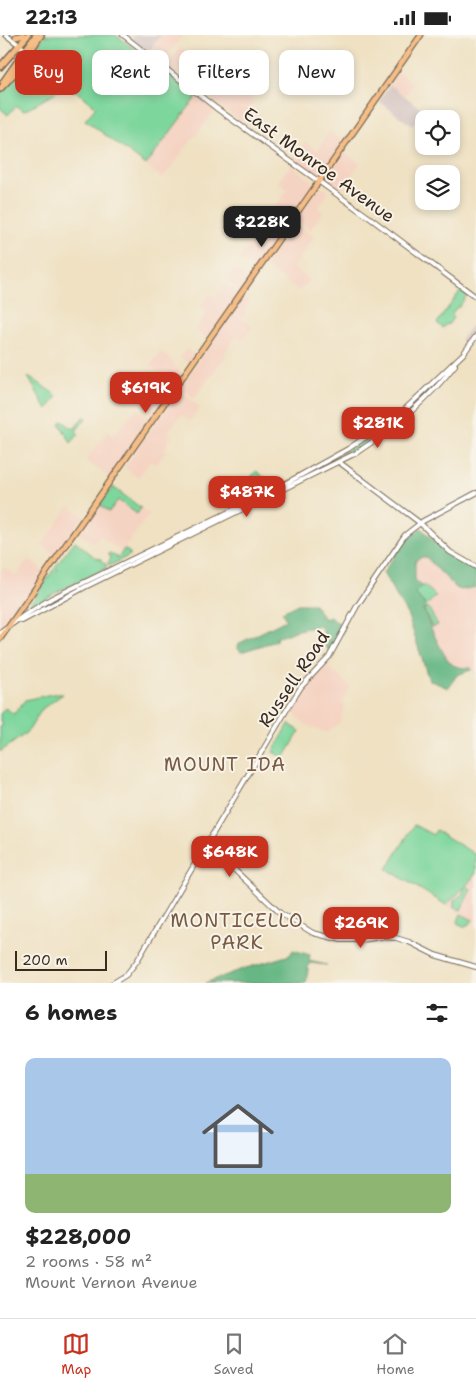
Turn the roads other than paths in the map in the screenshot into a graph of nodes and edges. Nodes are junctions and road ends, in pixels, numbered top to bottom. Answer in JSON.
{"nodes":[{"id":1,"x":6,"y":35,"type":"edge"},
{"id":2,"x":23,"y":35,"type":"edge"},
{"id":3,"x":28,"y":35,"type":"edge"},
{"id":4,"x":36,"y":35,"type":"edge"},
{"id":5,"x":41,"y":35,"type":"edge"},
{"id":6,"x":123,"y":35,"type":"edge"},
{"id":7,"x":421,"y":35,"type":"edge"},
{"id":8,"x":14,"y":36,"type":"edge"},
{"id":9,"x":19,"y":45,"type":"junction"},
{"id":10,"x":26,"y":50,"type":"joint"},
{"id":11,"x":15,"y":66,"type":"edge"},
{"id":12,"x":0,"y":67,"type":"edge"},
{"id":13,"x":0,"y":87,"type":"edge"},
{"id":14,"x":319,"y":182,"type":"junction"},
{"id":15,"x":476,"y":297,"type":"edge"},
{"id":16,"x":476,"y":336,"type":"edge"},
{"id":17,"x":464,"y":353,"type":"junction"},
{"id":18,"x":334,"y":457,"type":"junction"},
{"id":19,"x":339,"y":462,"type":"junction"},
{"id":20,"x":476,"y":493,"type":"edge"},
{"id":21,"x":420,"y":523,"type":"junction"},
{"id":22,"x":476,"y":567,"type":"edge"},
{"id":23,"x":40,"y":608,"type":"junction"},
{"id":24,"x":8,"y":628,"type":"junction"},
{"id":25,"x":0,"y":633,"type":"edge"},
{"id":26,"x":0,"y":639,"type":"edge"},
{"id":27,"x":203,"y":851,"type":"junction"},
{"id":28,"x":476,"y":967,"type":"edge"},
{"id":29,"x":113,"y":983,"type":"edge"}],
"edges":[{"from":1,"to":9,"type":"street"},
{"from":2,"to":8,"type":"highway"},
{"from":3,"to":9,"type":"highway"},
{"from":4,"to":10,"type":"highway"},
{"from":5,"to":13,"type":"highway"},
{"from":6,"to":14,"type":"street","name":"East Monroe Avenue"},
{"from":7,"to":14,"type":"main road"},
{"from":9,"to":10,"type":"street"},
{"from":9,"to":12,"type":"highway"},
{"from":11,"to":13,"type":"highway"},
{"from":14,"to":15,"type":"street","name":"East Monroe Avenue"},
{"from":14,"to":24,"type":"main road"},
{"from":16,"to":17,"type":"street"},
{"from":17,"to":18,"type":"street"},
{"from":17,"to":19,"type":"street"},
{"from":18,"to":19,"type":"street"},
{"from":18,"to":23,"type":"street"},
{"from":19,"to":21,"type":"street"},
{"from":19,"to":23,"type":"street"},
{"from":20,"to":21,"type":"street","name":"Russell Road"},
{"from":21,"to":22,"type":"street"},
{"from":21,"to":27,"type":"street","name":"Russell Road"},
{"from":23,"to":24,"type":"street"},
{"from":24,"to":25,"type":"street"},
{"from":24,"to":26,"type":"main road"},
{"from":27,"to":28,"type":"street"},
{"from":27,"to":29,"type":"street","name":"Russell Road"}]}
